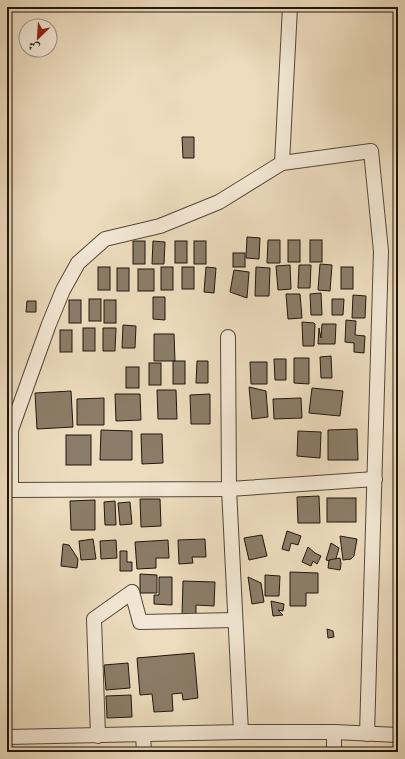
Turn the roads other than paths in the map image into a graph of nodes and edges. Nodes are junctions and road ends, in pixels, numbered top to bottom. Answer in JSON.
{"nodes":[{"id":1,"x":290,"y":7,"type":"edge"},
{"id":2,"x":282,"y":163,"type":"junction"},
{"id":3,"x":228,"y":337,"type":"dead end"},
{"id":4,"x":375,"y":479,"type":"junction"},
{"id":5,"x":9,"y":490,"type":"edge"},
{"id":6,"x":229,"y":490,"type":"junction"},
{"id":7,"x":235,"y":620,"type":"junction"},
{"id":8,"x":241,"y":732,"type":"junction"},
{"id":9,"x":334,"y":732,"type":"junction"},
{"id":10,"x":367,"y":734,"type":"junction"},
{"id":11,"x":143,"y":735,"type":"junction"},
{"id":12,"x":398,"y":735,"type":"edge"},
{"id":13,"x":98,"y":736,"type":"junction"},
{"id":14,"x":7,"y":738,"type":"edge"},
{"id":15,"x":144,"y":752,"type":"edge"},
{"id":16,"x":334,"y":752,"type":"edge"}],
"edges":[{"from":1,"to":2,"type":"street"},
{"from":2,"to":4,"type":"street"},
{"from":2,"to":5,"type":"street"},
{"from":3,"to":6,"type":"street"},
{"from":4,"to":6,"type":"street"},
{"from":4,"to":10,"type":"street"},
{"from":5,"to":6,"type":"street"},
{"from":6,"to":7,"type":"street"},
{"from":7,"to":8,"type":"street"},
{"from":7,"to":13,"type":"street"},
{"from":8,"to":9,"type":"street"},
{"from":8,"to":11,"type":"street"},
{"from":9,"to":10,"type":"street"},
{"from":9,"to":16,"type":"street"},
{"from":10,"to":12,"type":"street"},
{"from":11,"to":13,"type":"street"},
{"from":11,"to":15,"type":"street"},
{"from":13,"to":14,"type":"street"}]}
